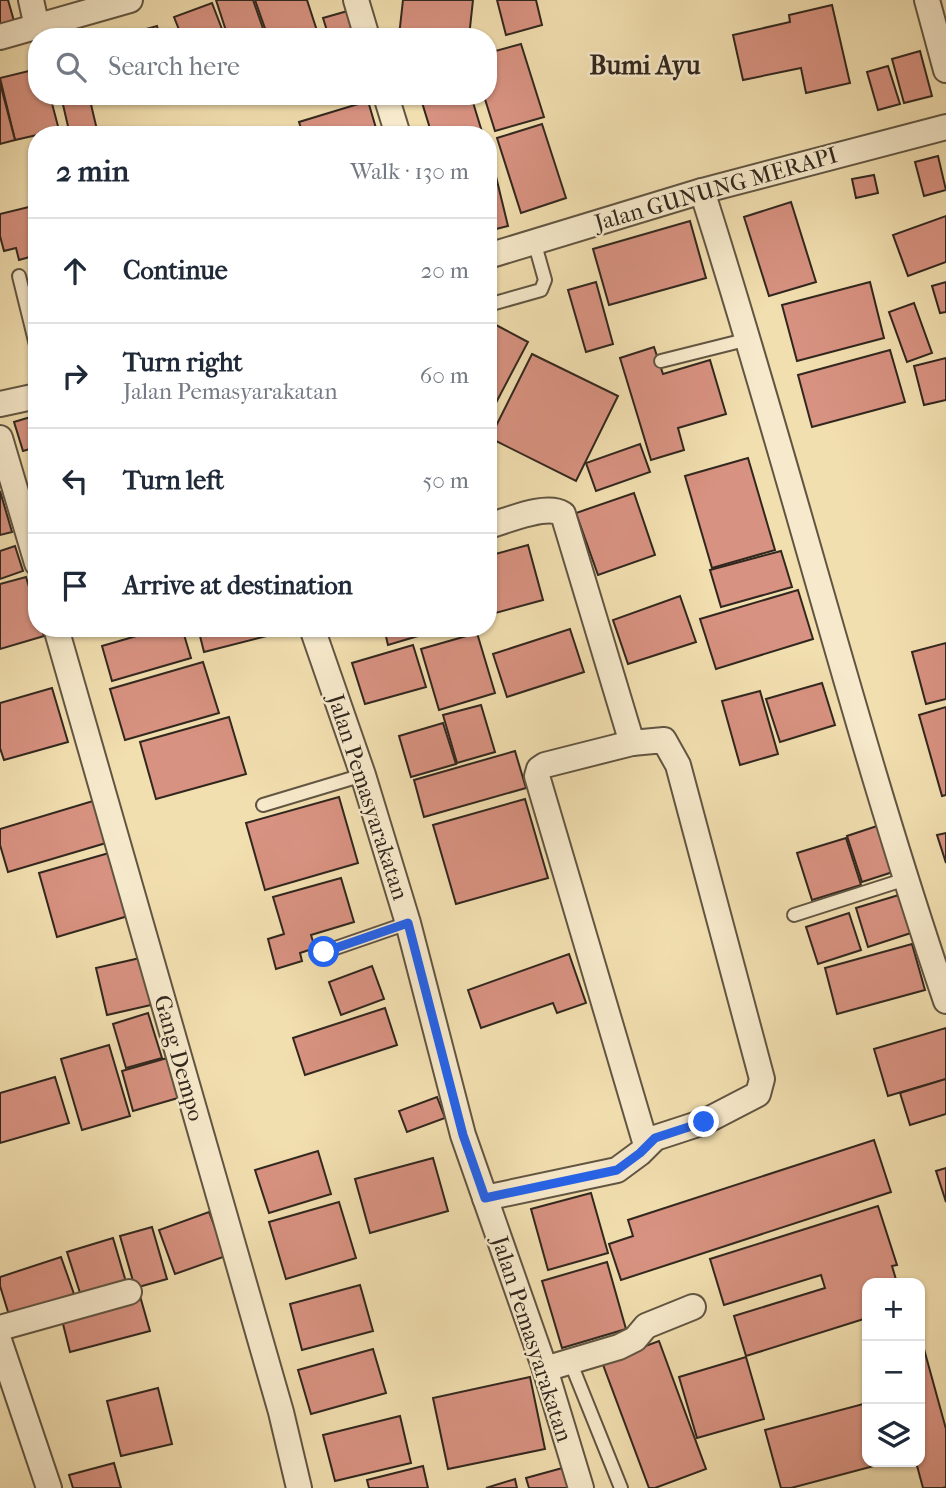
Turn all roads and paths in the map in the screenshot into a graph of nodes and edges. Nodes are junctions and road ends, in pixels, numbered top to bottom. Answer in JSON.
{"nodes":[{"id":1,"x":31,"y":0,"type":"edge"},
{"id":2,"x":130,"y":0,"type":"edge"},
{"id":3,"x":356,"y":0,"type":"edge"},
{"id":4,"x":927,"y":0,"type":"edge"},
{"id":5,"x":37,"y":27,"type":"junction"},
{"id":6,"x":33,"y":28,"type":"edge"},
{"id":7,"x":364,"y":28,"type":"edge"},
{"id":8,"x":28,"y":29,"type":"edge"},
{"id":9,"x":0,"y":37,"type":"edge"},
{"id":10,"x":946,"y":70,"type":"edge"},
{"id":11,"x":389,"y":105,"type":"edge"},
{"id":12,"x":395,"y":126,"type":"edge"},
{"id":13,"x":946,"y":127,"type":"edge"},
{"id":14,"x":702,"y":191,"type":"junction"},
{"id":15,"x":534,"y":241,"type":"junction"},
{"id":16,"x":497,"y":253,"type":"edge"},
{"id":17,"x":19,"y":276,"type":"dead end"},
{"id":18,"x":497,"y":302,"type":"edge"},
{"id":19,"x":28,"y":312,"type":"edge"},
{"id":20,"x":750,"y":339,"type":"junction"},
{"id":21,"x":661,"y":361,"type":"dead end"},
{"id":22,"x":28,"y":398,"type":"edge"},
{"id":23,"x":0,"y":404,"type":"edge"},
{"id":24,"x":0,"y":438,"type":"edge"},
{"id":25,"x":497,"y":523,"type":"edge"},
{"id":26,"x":28,"y":533,"type":"edge"},
{"id":27,"x":59,"y":637,"type":"edge"},
{"id":28,"x":315,"y":637,"type":"edge"},
{"id":29,"x":632,"y":743,"type":"junction"},
{"id":30,"x":363,"y":775,"type":"junction"},
{"id":31,"x":263,"y":805,"type":"dead end"},
{"id":32,"x":906,"y":879,"type":"junction"},
{"id":33,"x":794,"y":915,"type":"dead end"},
{"id":34,"x":408,"y":923,"type":"junction"},
{"id":35,"x":324,"y":952,"type":"dead end"},
{"id":36,"x":946,"y":1001,"type":"edge"},
{"id":37,"x":646,"y":1145,"type":"junction"},
{"id":38,"x":485,"y":1198,"type":"junction"},
{"id":39,"x":129,"y":1292,"type":"dead end"},
{"id":40,"x":693,"y":1307,"type":"dead end"},
{"id":41,"x":0,"y":1328,"type":"edge"},
{"id":42,"x":0,"y":1343,"type":"edge"},
{"id":43,"x":570,"y":1361,"type":"junction"},
{"id":44,"x":545,"y":1369,"type":"junction"},
{"id":45,"x":49,"y":1488,"type":"edge"},
{"id":46,"x":299,"y":1488,"type":"edge"},
{"id":47,"x":581,"y":1488,"type":"edge"},
{"id":48,"x":621,"y":1488,"type":"edge"}],
"edges":[{"from":1,"to":5,"type":"street"},
{"from":2,"to":5,"type":"street"},
{"from":3,"to":7,"type":"street"},
{"from":4,"to":10,"type":"street"},
{"from":5,"to":6,"type":"street"},
{"from":8,"to":9,"type":"street"},
{"from":11,"to":12,"type":"street"},
{"from":13,"to":14,"type":"street","name":"Jalan GUNUNG MERAPI"},
{"from":14,"to":15,"type":"street","name":"Jalan GUNUNG MERAPI"},
{"from":14,"to":20,"type":"street"},
{"from":15,"to":16,"type":"street","name":"Jalan GUNUNG MERAPI"},
{"from":15,"to":18,"type":"lane"},
{"from":17,"to":19,"type":"lane"},
{"from":20,"to":21,"type":"lane"},
{"from":20,"to":32,"type":"street"},
{"from":22,"to":23,"type":"street"},
{"from":24,"to":26,"type":"street"},
{"from":25,"to":29,"type":"street"},
{"from":27,"to":46,"type":"street","name":"Gang Dempo"},
{"from":28,"to":30,"type":"street","name":"Jalan Pemasyarakatan"},
{"from":29,"to":37,"type":"street"},
{"from":29,"to":37,"type":"street"},
{"from":30,"to":31,"type":"lane"},
{"from":30,"to":34,"type":"street","name":"Jalan Pemasyarakatan"},
{"from":32,"to":33,"type":"lane"},
{"from":32,"to":36,"type":"street"},
{"from":34,"to":35,"type":"lane"},
{"from":34,"to":38,"type":"street","name":"Jalan Pemasyarakatan"},
{"from":37,"to":38,"type":"street"},
{"from":38,"to":44,"type":"street","name":"Jalan Pemasyarakatan"},
{"from":39,"to":41,"type":"street"},
{"from":40,"to":43,"type":"street"},
{"from":42,"to":45,"type":"street"},
{"from":43,"to":44,"type":"street"},
{"from":43,"to":48,"type":"lane"},
{"from":44,"to":47,"type":"street","name":"Jalan Pemasyarakatan"}]}
